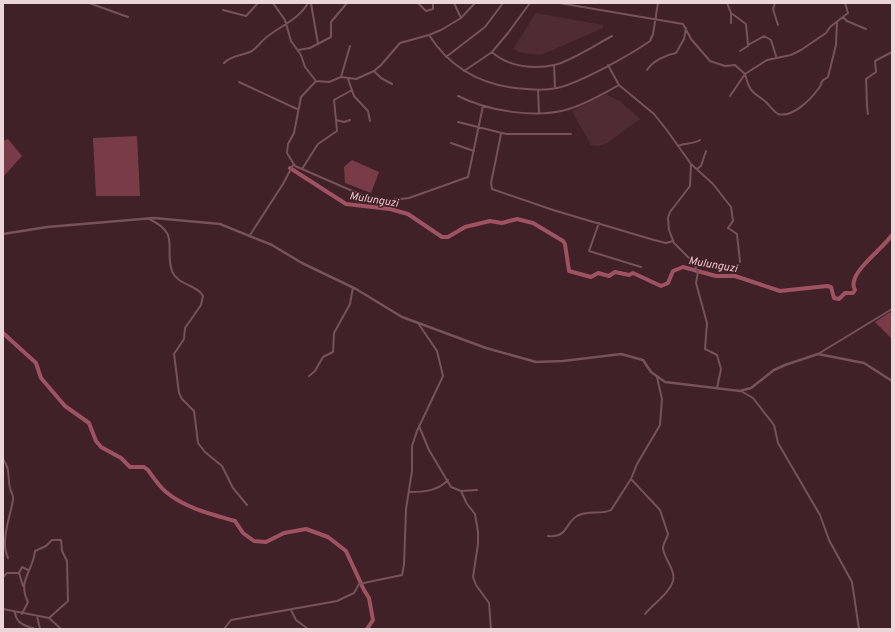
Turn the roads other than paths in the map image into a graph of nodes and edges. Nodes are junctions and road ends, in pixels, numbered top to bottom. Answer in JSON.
{"nodes":[{"id":1,"x":89,"y":3,"type":"edge"},
{"id":2,"x":258,"y":3,"type":"edge"},
{"id":3,"x":273,"y":3,"type":"edge"},
{"id":4,"x":310,"y":3,"type":"edge"},
{"id":5,"x":347,"y":3,"type":"edge"},
{"id":6,"x":418,"y":3,"type":"edge"},
{"id":7,"x":433,"y":3,"type":"edge"},
{"id":8,"x":454,"y":3,"type":"edge"},
{"id":9,"x":475,"y":3,"type":"edge"},
{"id":10,"x":503,"y":3,"type":"edge"},
{"id":11,"x":530,"y":3,"type":"edge"},
{"id":12,"x":559,"y":3,"type":"edge"},
{"id":13,"x":658,"y":3,"type":"edge"},
{"id":14,"x":727,"y":3,"type":"edge"},
{"id":15,"x":775,"y":3,"type":"edge"},
{"id":16,"x":845,"y":3,"type":"edge"},
{"id":17,"x":223,"y":10,"type":"dead end"},
{"id":18,"x":731,"y":13,"type":"junction"},
{"id":19,"x":128,"y":17,"type":"dead end"},
{"id":20,"x":843,"y":17,"type":"junction"},
{"id":21,"x":461,"y":18,"type":"junction"},
{"id":22,"x":656,"y":20,"type":"junction"},
{"id":23,"x":837,"y":22,"type":"junction"},
{"id":24,"x":286,"y":23,"type":"junction"},
{"id":25,"x":731,"y":23,"type":"dead end"},
{"id":26,"x":778,"y":25,"type":"dead end"},
{"id":27,"x":686,"y":27,"type":"junction"},
{"id":28,"x":866,"y":29,"type":"dead end"},
{"id":29,"x":429,"y":35,"type":"junction"},
{"id":30,"x":612,"y":36,"type":"dead end"},
{"id":31,"x":318,"y":44,"type":"junction"},
{"id":32,"x":749,"y":45,"type":"junction"},
{"id":33,"x":350,"y":46,"type":"dead end"},
{"id":34,"x":298,"y":50,"type":"junction"},
{"id":35,"x":740,"y":51,"type":"dead end"},
{"id":36,"x":492,"y":52,"type":"junction"},
{"id":37,"x":892,"y":52,"type":"edge"},
{"id":38,"x":446,"y":57,"type":"junction"},
{"id":39,"x":777,"y":57,"type":"junction"},
{"id":40,"x":224,"y":63,"type":"dead end"},
{"id":41,"x":554,"y":65,"type":"junction"},
{"id":42,"x":608,"y":65,"type":"junction"},
{"id":43,"x":647,"y":70,"type":"dead end"},
{"id":44,"x":374,"y":71,"type":"junction"},
{"id":45,"x":464,"y":71,"type":"junction"},
{"id":46,"x":745,"y":74,"type":"junction"},
{"id":47,"x":341,"y":77,"type":"junction"},
{"id":48,"x":348,"y":79,"type":"junction"},
{"id":49,"x":316,"y":81,"type":"junction"},
{"id":50,"x":239,"y":82,"type":"dead end"},
{"id":51,"x":392,"y":84,"type":"dead end"},
{"id":52,"x":619,"y":85,"type":"junction"},
{"id":53,"x":555,"y":88,"type":"junction"},
{"id":54,"x":352,"y":90,"type":"junction"},
{"id":55,"x":538,"y":90,"type":"junction"},
{"id":56,"x":458,"y":96,"type":"dead end"},
{"id":57,"x":730,"y":96,"type":"dead end"},
{"id":58,"x":483,"y":106,"type":"junction"},
{"id":59,"x":297,"y":109,"type":"junction"},
{"id":60,"x":539,"y":112,"type":"junction"},
{"id":61,"x":868,"y":114,"type":"dead end"},
{"id":62,"x":336,"y":120,"type":"junction"},
{"id":63,"x":350,"y":120,"type":"dead end"},
{"id":64,"x":370,"y":122,"type":"dead end"},
{"id":65,"x":458,"y":122,"type":"dead end"},
{"id":66,"x":479,"y":128,"type":"junction"},
{"id":67,"x":501,"y":134,"type":"junction"},
{"id":68,"x":571,"y":134,"type":"dead end"},
{"id":69,"x":700,"y":140,"type":"dead end"},
{"id":70,"x":452,"y":143,"type":"dead end"},
{"id":71,"x":678,"y":146,"type":"junction"},
{"id":72,"x":474,"y":151,"type":"junction"},
{"id":73,"x":706,"y":151,"type":"dead end"},
{"id":74,"x":691,"y":164,"type":"junction"},
{"id":75,"x":293,"y":165,"type":"junction"},
{"id":76,"x":697,"y":169,"type":"junction"},
{"id":77,"x":302,"y":170,"type":"junction"},
{"id":78,"x":148,"y":218,"type":"junction"},
{"id":79,"x":599,"y":223,"type":"junction"},
{"id":80,"x":3,"y":234,"type":"edge"},
{"id":81,"x":250,"y":235,"type":"junction"},
{"id":82,"x":673,"y":241,"type":"junction"},
{"id":83,"x":740,"y":262,"type":"dead end"},
{"id":84,"x":641,"y":267,"type":"dead end"},
{"id":85,"x":353,"y":287,"type":"junction"},
{"id":86,"x":892,"y":309,"type":"edge"},
{"id":87,"x":417,"y":323,"type":"junction"},
{"id":88,"x":818,"y":354,"type":"junction"},
{"id":89,"x":309,"y":376,"type":"dead end"},
{"id":90,"x":657,"y":378,"type":"junction"},
{"id":91,"x":892,"y":381,"type":"edge"},
{"id":92,"x":717,"y":388,"type":"junction"},
{"id":93,"x":740,"y":391,"type":"junction"},
{"id":94,"x":419,"y":426,"type":"junction"},
{"id":95,"x":3,"y":459,"type":"edge"},
{"id":96,"x":631,"y":479,"type":"junction"},
{"id":97,"x":448,"y":480,"type":"junction"},
{"id":98,"x":478,"y":490,"type":"dead end"},
{"id":99,"x":461,"y":491,"type":"junction"},
{"id":100,"x":409,"y":492,"type":"junction"},
{"id":101,"x":247,"y":506,"type":"dead end"},
{"id":102,"x":548,"y":536,"type":"dead end"},
{"id":103,"x":8,"y":558,"type":"dead end"},
{"id":104,"x":28,"y":570,"type":"junction"},
{"id":105,"x":19,"y":573,"type":"junction"},
{"id":106,"x":3,"y":577,"type":"edge"},
{"id":107,"x":23,"y":587,"type":"junction"},
{"id":108,"x":3,"y":609,"type":"edge"},
{"id":109,"x":291,"y":610,"type":"junction"},
{"id":110,"x":14,"y":612,"type":"junction"},
{"id":111,"x":22,"y":614,"type":"junction"},
{"id":112,"x":645,"y":614,"type":"dead end"},
{"id":113,"x":36,"y":616,"type":"junction"},
{"id":114,"x":49,"y":618,"type":"junction"},
{"id":115,"x":36,"y":629,"type":"edge"},
{"id":116,"x":40,"y":629,"type":"edge"},
{"id":117,"x":61,"y":629,"type":"edge"},
{"id":118,"x":224,"y":629,"type":"edge"},
{"id":119,"x":308,"y":629,"type":"edge"},
{"id":120,"x":491,"y":629,"type":"edge"},
{"id":121,"x":859,"y":629,"type":"edge"}],
"edges":[{"from":1,"to":19,"type":"street"},
{"from":2,"to":17,"type":"street"},
{"from":3,"to":24,"type":"street"},
{"from":4,"to":24,"type":"street"},
{"from":4,"to":31,"type":"street"},
{"from":5,"to":31,"type":"street"},
{"from":6,"to":7,"type":"street"},
{"from":8,"to":21,"type":"street"},
{"from":9,"to":21,"type":"street"},
{"from":10,"to":38,"type":"street"},
{"from":11,"to":36,"type":"street"},
{"from":12,"to":22,"type":"street"},
{"from":13,"to":22,"type":"street"},
{"from":14,"to":18,"type":"street"},
{"from":15,"to":26,"type":"street"},
{"from":16,"to":20,"type":"street"},
{"from":18,"to":25,"type":"street"},
{"from":18,"to":32,"type":"street"},
{"from":20,"to":23,"type":"street"},
{"from":20,"to":28,"type":"street"},
{"from":21,"to":29,"type":"street"},
{"from":22,"to":27,"type":"street"},
{"from":22,"to":42,"type":"street"},
{"from":23,"to":39,"type":"street"},
{"from":23,"to":46,"type":"street"},
{"from":24,"to":34,"type":"street"},
{"from":24,"to":40,"type":"street"},
{"from":27,"to":43,"type":"street"},
{"from":27,"to":46,"type":"street"},
{"from":29,"to":38,"type":"street"},
{"from":29,"to":44,"type":"street"},
{"from":30,"to":41,"type":"street"},
{"from":31,"to":34,"type":"street"},
{"from":32,"to":35,"type":"street"},
{"from":32,"to":39,"type":"street"},
{"from":33,"to":47,"type":"street"},
{"from":34,"to":49,"type":"street"},
{"from":36,"to":41,"type":"street"},
{"from":36,"to":45,"type":"street"},
{"from":37,"to":61,"type":"street"},
{"from":38,"to":45,"type":"street"},
{"from":39,"to":46,"type":"street"},
{"from":41,"to":53,"type":"street"},
{"from":42,"to":52,"type":"street"},
{"from":42,"to":53,"type":"street"},
{"from":44,"to":48,"type":"street"},
{"from":44,"to":51,"type":"street"},
{"from":45,"to":55,"type":"street"},
{"from":46,"to":57,"type":"street"},
{"from":47,"to":48,"type":"street"},
{"from":47,"to":49,"type":"street"},
{"from":48,"to":54,"type":"street"},
{"from":49,"to":59,"type":"street"},
{"from":50,"to":59,"type":"street"},
{"from":52,"to":60,"type":"street"},
{"from":52,"to":71,"type":"street"},
{"from":53,"to":55,"type":"street"},
{"from":54,"to":62,"type":"street"},
{"from":54,"to":64,"type":"street"},
{"from":55,"to":60,"type":"street"},
{"from":56,"to":58,"type":"street"},
{"from":58,"to":60,"type":"street"},
{"from":58,"to":66,"type":"street"},
{"from":59,"to":75,"type":"street"},
{"from":62,"to":63,"type":"street"},
{"from":62,"to":77,"type":"street"},
{"from":65,"to":66,"type":"street"},
{"from":66,"to":67,"type":"street"},
{"from":66,"to":72,"type":"street"},
{"from":67,"to":68,"type":"street"},
{"from":67,"to":79,"type":"street"},
{"from":69,"to":71,"type":"street"},
{"from":70,"to":72,"type":"street"},
{"from":71,"to":74,"type":"street"},
{"from":72,"to":77,"type":"street"},
{"from":73,"to":76,"type":"street"},
{"from":74,"to":76,"type":"street"},
{"from":74,"to":82,"type":"street"},
{"from":75,"to":77,"type":"street"},
{"from":75,"to":81,"type":"street"},
{"from":76,"to":83,"type":"street"},
{"from":78,"to":80,"type":"street"},
{"from":78,"to":81,"type":"street"},
{"from":78,"to":101,"type":"street"},
{"from":79,"to":82,"type":"street"},
{"from":79,"to":84,"type":"street"},
{"from":81,"to":85,"type":"street"},
{"from":82,"to":92,"type":"street"},
{"from":85,"to":87,"type":"street"},
{"from":85,"to":89,"type":"street"},
{"from":86,"to":88,"type":"street"},
{"from":87,"to":90,"type":"street"},
{"from":87,"to":94,"type":"street"},
{"from":88,"to":91,"type":"street"},
{"from":88,"to":93,"type":"street"},
{"from":90,"to":92,"type":"street"},
{"from":90,"to":96,"type":"street"},
{"from":92,"to":93,"type":"street"},
{"from":93,"to":121,"type":"street"},
{"from":94,"to":97,"type":"street"},
{"from":94,"to":100,"type":"street"},
{"from":95,"to":103,"type":"street"},
{"from":96,"to":102,"type":"street"},
{"from":96,"to":112,"type":"street"},
{"from":97,"to":99,"type":"street"},
{"from":97,"to":100,"type":"street"},
{"from":98,"to":99,"type":"street"},
{"from":99,"to":120,"type":"street"},
{"from":100,"to":109,"type":"street"},
{"from":104,"to":105,"type":"street"},
{"from":104,"to":107,"type":"street"},
{"from":104,"to":114,"type":"street"},
{"from":105,"to":106,"type":"street"},
{"from":105,"to":107,"type":"street"},
{"from":107,"to":111,"type":"street"},
{"from":108,"to":110,"type":"street"},
{"from":109,"to":118,"type":"street"},
{"from":109,"to":119,"type":"street"},
{"from":110,"to":111,"type":"street"},
{"from":110,"to":115,"type":"street"},
{"from":111,"to":113,"type":"street"},
{"from":113,"to":114,"type":"street"},
{"from":113,"to":116,"type":"street"},
{"from":114,"to":117,"type":"street"}]}
